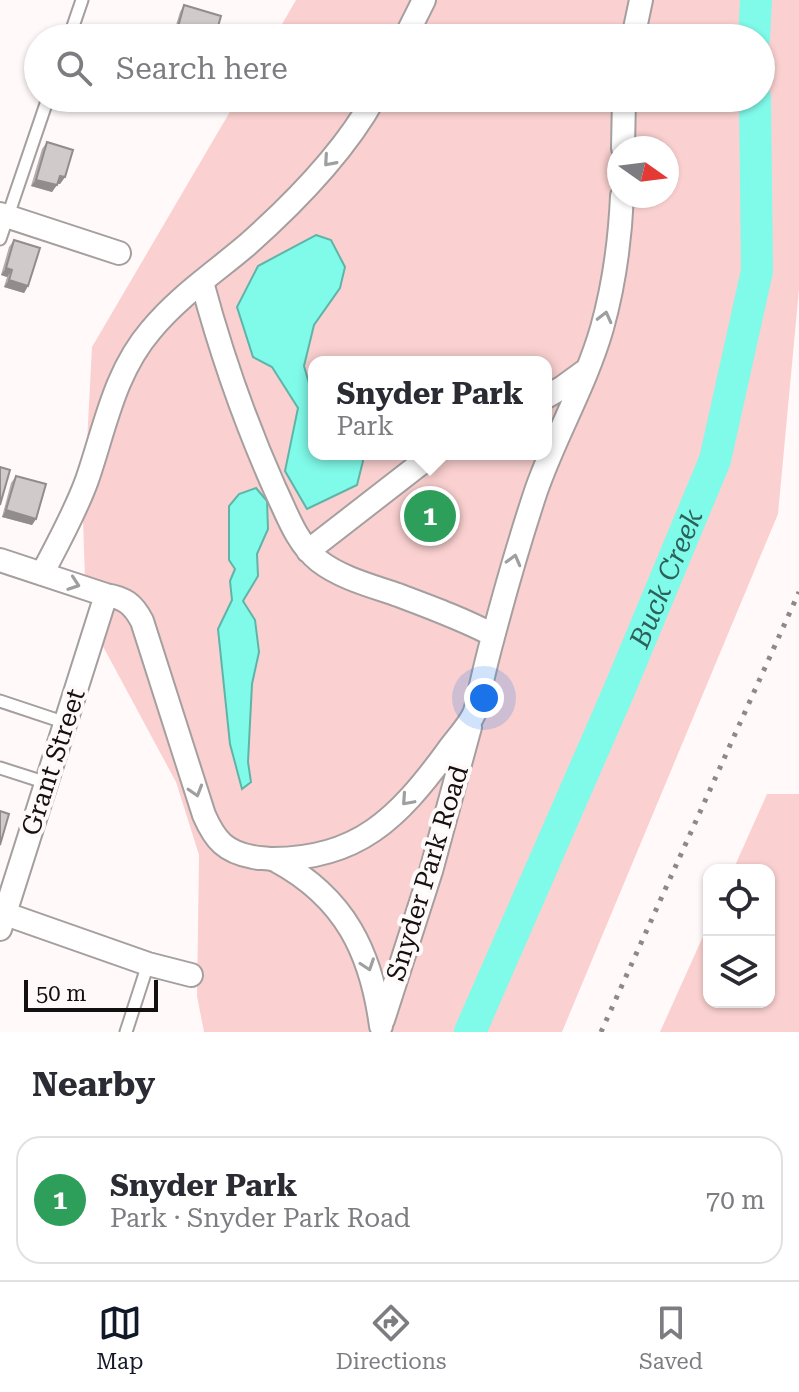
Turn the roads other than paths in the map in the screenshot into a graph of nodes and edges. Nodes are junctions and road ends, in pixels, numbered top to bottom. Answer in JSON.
{"nodes":[{"id":1,"x":82,"y":0,"type":"edge"},
{"id":2,"x":424,"y":0,"type":"edge"},
{"id":3,"x":641,"y":0,"type":"edge"},
{"id":4,"x":74,"y":24,"type":"edge"},
{"id":5,"x":412,"y":24,"type":"edge"},
{"id":6,"x":636,"y":24,"type":"edge"},
{"id":7,"x":43,"y":112,"type":"edge"},
{"id":8,"x":365,"y":112,"type":"edge"},
{"id":9,"x":624,"y":112,"type":"edge"},
{"id":10,"x":623,"y":136,"type":"edge"},
{"id":11,"x":621,"y":208,"type":"edge"},
{"id":12,"x":4,"y":216,"type":"edge"},
{"id":13,"x":0,"y":239,"type":"edge"},
{"id":14,"x":119,"y":253,"type":"dead end"},
{"id":15,"x":202,"y":282,"type":"junction"},
{"id":16,"x":586,"y":371,"type":"junction"},
{"id":17,"x":552,"y":393,"type":"edge"},
{"id":18,"x":552,"y":452,"type":"edge"},
{"id":19,"x":425,"y":460,"type":"edge"},
{"id":20,"x":549,"y":460,"type":"edge"},
{"id":21,"x":308,"y":551,"type":"junction"},
{"id":22,"x":0,"y":560,"type":"edge"},
{"id":23,"x":42,"y":574,"type":"junction"},
{"id":24,"x":106,"y":595,"type":"junction"},
{"id":25,"x":493,"y":635,"type":"junction"},
{"id":26,"x":0,"y":701,"type":"edge"},
{"id":27,"x":474,"y":714,"type":"junction"},
{"id":28,"x":66,"y":723,"type":"junction"},
{"id":29,"x":0,"y":768,"type":"edge"},
{"id":30,"x":47,"y":783,"type":"junction"},
{"id":31,"x":273,"y":859,"type":"junction"},
{"id":32,"x":2,"y":918,"type":"edge"},
{"id":33,"x":148,"y":964,"type":"junction"},
{"id":34,"x":191,"y":975,"type":"dead end"},
{"id":35,"x":380,"y":1029,"type":"edge"},
{"id":36,"x":126,"y":1032,"type":"edge"}],
"edges":[{"from":1,"to":4,"type":"lane"},
{"from":2,"to":5,"type":"street"},
{"from":3,"to":6,"type":"street"},
{"from":7,"to":12,"type":"lane"},
{"from":8,"to":15,"type":"street","one_way":true},
{"from":9,"to":10,"type":"street"},
{"from":16,"to":11,"type":"street","name":"Snyder Park Road","one_way":true},
{"from":12,"to":13,"type":"lane"},
{"from":12,"to":14,"type":"street"},
{"from":15,"to":21,"type":"street"},
{"from":15,"to":23,"type":"street"},
{"from":16,"to":17,"type":"street"},
{"from":18,"to":16,"type":"street","name":"Snyder Park Road","one_way":true},
{"from":19,"to":21,"type":"street"},
{"from":25,"to":20,"type":"street","name":"Snyder Park Road","one_way":true},
{"from":21,"to":25,"type":"street"},
{"from":22,"to":23,"type":"street"},
{"from":23,"to":24,"type":"street","one_way":true},
{"from":24,"to":28,"type":"street","name":"Grant Street"},
{"from":24,"to":31,"type":"street","one_way":true},
{"from":25,"to":27,"type":"street","name":"Snyder Park Road"},
{"from":26,"to":28,"type":"lane"},
{"from":27,"to":31,"type":"street","name":"Snyder Park Road","one_way":true},
{"from":27,"to":35,"type":"street","name":"Snyder Park Road"},
{"from":28,"to":30,"type":"street","name":"Grant Street"},
{"from":29,"to":30,"type":"lane"},
{"from":30,"to":32,"type":"street","name":"Grant Street"},
{"from":31,"to":35,"type":"street","one_way":true},
{"from":32,"to":33,"type":"street"},
{"from":33,"to":34,"type":"street"},
{"from":33,"to":36,"type":"lane"}]}
